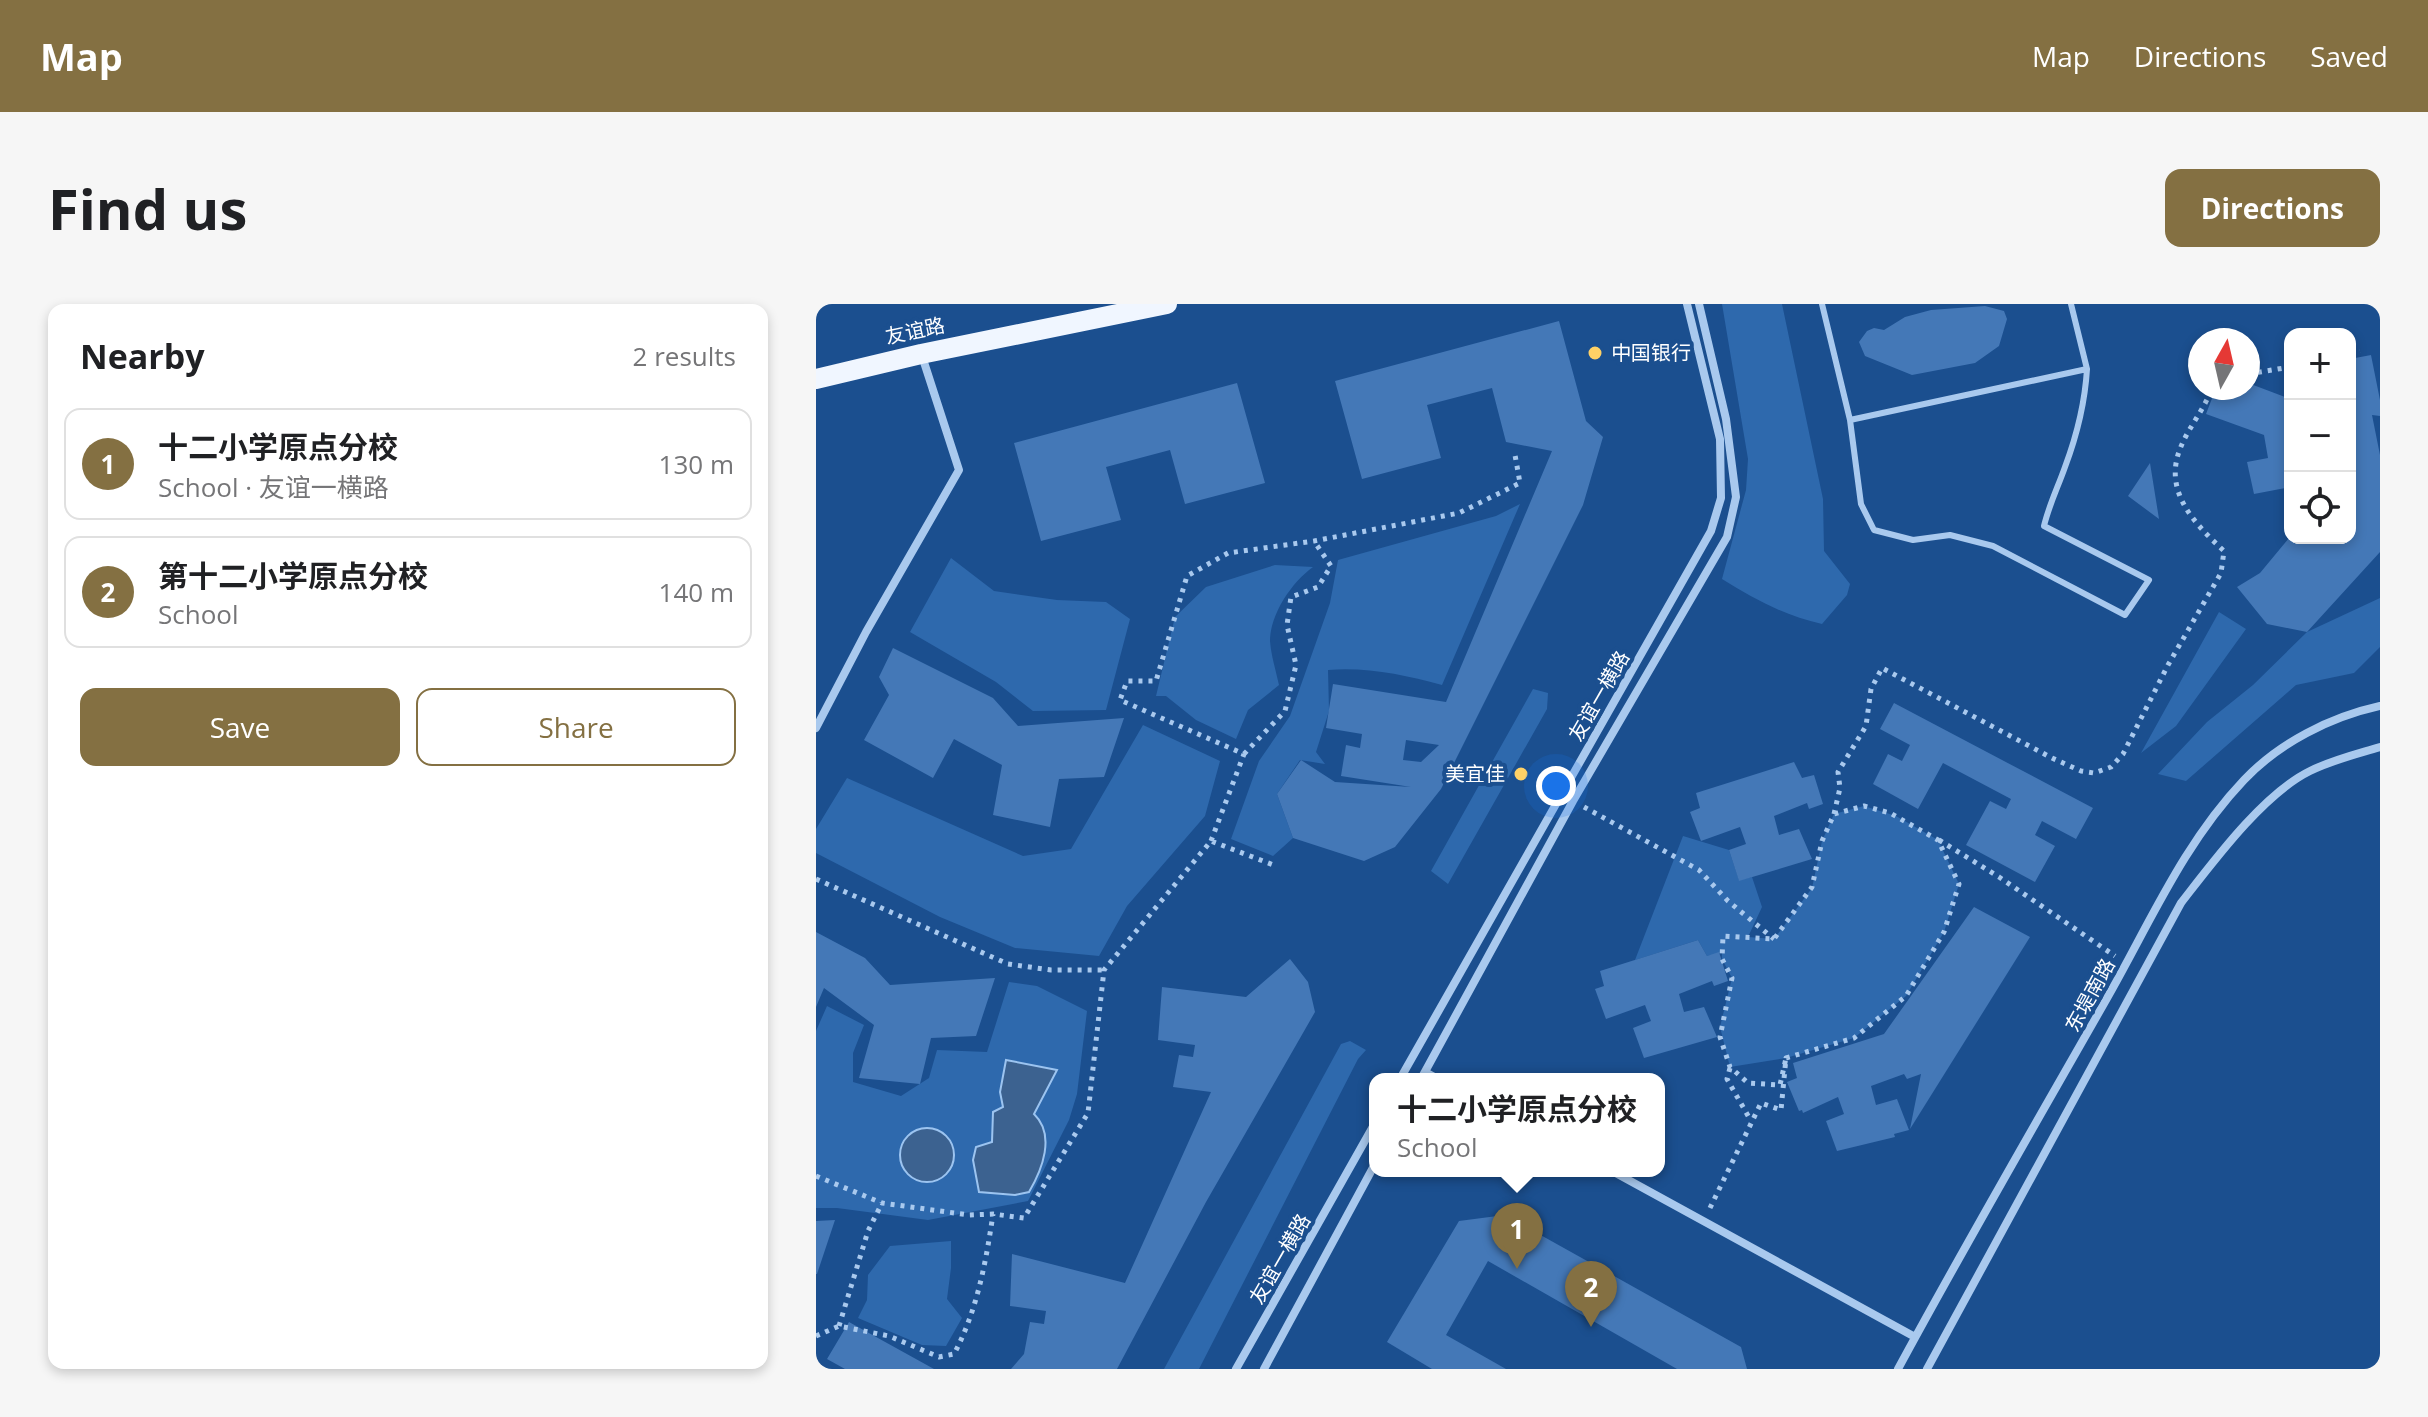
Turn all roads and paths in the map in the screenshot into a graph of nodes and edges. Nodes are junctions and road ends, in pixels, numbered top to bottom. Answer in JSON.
{"nodes":[{"id":1,"x":1167,"y":304,"type":"edge"},
{"id":2,"x":1687,"y":304,"type":"edge"},
{"id":3,"x":1699,"y":304,"type":"edge"},
{"id":4,"x":1822,"y":304,"type":"edge"},
{"id":5,"x":2071,"y":304,"type":"edge"},
{"id":6,"x":2356,"y":351,"type":"edge"},
{"id":7,"x":2360,"y":351,"type":"dead end"},
{"id":8,"x":921,"y":354,"type":"junction"},
{"id":9,"x":2284,"y":368,"type":"edge"},
{"id":10,"x":2087,"y":369,"type":"junction"},
{"id":11,"x":2260,"y":372,"type":"edge"},
{"id":12,"x":816,"y":379,"type":"edge"},
{"id":13,"x":2206,"y":400,"type":"edge"},
{"id":14,"x":1850,"y":420,"type":"junction"},
{"id":15,"x":1515,"y":455,"type":"dead end"},
{"id":16,"x":1314,"y":541,"type":"junction"},
{"id":17,"x":2380,"y":705,"type":"edge"},
{"id":18,"x":816,"y":728,"type":"edge"},
{"id":19,"x":2380,"y":747,"type":"edge"},
{"id":20,"x":1244,"y":754,"type":"junction"},
{"id":21,"x":1573,"y":801,"type":"junction"},
{"id":22,"x":1834,"y":814,"type":"junction"},
{"id":23,"x":1938,"y":840,"type":"junction"},
{"id":24,"x":1211,"y":841,"type":"junction"},
{"id":25,"x":1276,"y":866,"type":"dead end"},
{"id":26,"x":816,"y":879,"type":"edge"},
{"id":27,"x":1774,"y":939,"type":"junction"},
{"id":28,"x":2126,"y":963,"type":"junction"},
{"id":29,"x":1104,"y":970,"type":"junction"},
{"id":30,"x":1786,"y":1058,"type":"junction"},
{"id":31,"x":1730,"y":1067,"type":"junction"},
{"id":32,"x":1403,"y":1073,"type":"edge"},
{"id":33,"x":1425,"y":1073,"type":"edge"},
{"id":34,"x":1751,"y":1121,"type":"junction"},
{"id":35,"x":1369,"y":1134,"type":"edge"},
{"id":36,"x":1369,"y":1175,"type":"edge"},
{"id":37,"x":816,"y":1176,"type":"edge"},
{"id":38,"x":1623,"y":1177,"type":"edge"},
{"id":39,"x":882,"y":1203,"type":"junction"},
{"id":40,"x":993,"y":1214,"type":"junction"},
{"id":41,"x":1704,"y":1220,"type":"junction"},
{"id":42,"x":839,"y":1326,"type":"junction"},
{"id":43,"x":816,"y":1336,"type":"edge"},
{"id":44,"x":1915,"y":1337,"type":"junction"},
{"id":45,"x":1236,"y":1369,"type":"edge"},
{"id":46,"x":1264,"y":1369,"type":"edge"},
{"id":47,"x":1898,"y":1369,"type":"edge"},
{"id":48,"x":1927,"y":1369,"type":"edge"}],
"edges":[{"from":1,"to":8,"type":"main road","name":"友谊路"},
{"from":2,"to":32,"type":"street","name":"友谊一横路"},
{"from":3,"to":21,"type":"street","name":"友谊一横路"},
{"from":4,"to":14,"type":"lane"},
{"from":5,"to":10,"type":"lane"},
{"from":6,"to":7,"type":"path"},
{"from":8,"to":12,"type":"main road","name":"友谊路"},
{"from":8,"to":18,"type":"street"},
{"from":9,"to":11,"type":"path"},
{"from":10,"to":14,"type":"lane"},
{"from":10,"to":14,"type":"lane"},
{"from":13,"to":22,"type":"path"},
{"from":15,"to":16,"type":"path"},
{"from":16,"to":20,"type":"path"},
{"from":16,"to":20,"type":"path"},
{"from":17,"to":28,"type":"street","name":"东堤南路"},
{"from":19,"to":48,"type":"street","name":"东堤南路"},
{"from":20,"to":24,"type":"path"},
{"from":21,"to":27,"type":"path"},
{"from":21,"to":33,"type":"street","name":"友谊一横路"},
{"from":22,"to":23,"type":"path"},
{"from":22,"to":27,"type":"path"},
{"from":23,"to":28,"type":"path"},
{"from":23,"to":30,"type":"path"},
{"from":24,"to":25,"type":"path"},
{"from":24,"to":29,"type":"path"},
{"from":26,"to":29,"type":"path"},
{"from":27,"to":31,"type":"path"},
{"from":28,"to":44,"type":"street","name":"东堤南路"},
{"from":29,"to":40,"type":"path"},
{"from":30,"to":31,"type":"path"},
{"from":30,"to":34,"type":"path"},
{"from":31,"to":34,"type":"path"},
{"from":34,"to":41,"type":"path"},
{"from":35,"to":45,"type":"street","name":"友谊一横路"},
{"from":36,"to":46,"type":"street","name":"友谊一横路"},
{"from":37,"to":39,"type":"path"},
{"from":38,"to":41,"type":"street"},
{"from":39,"to":40,"type":"path"},
{"from":39,"to":42,"type":"path"},
{"from":40,"to":42,"type":"path"},
{"from":41,"to":44,"type":"street"},
{"from":42,"to":43,"type":"path"},
{"from":44,"to":47,"type":"street","name":"东堤南路"}]}
